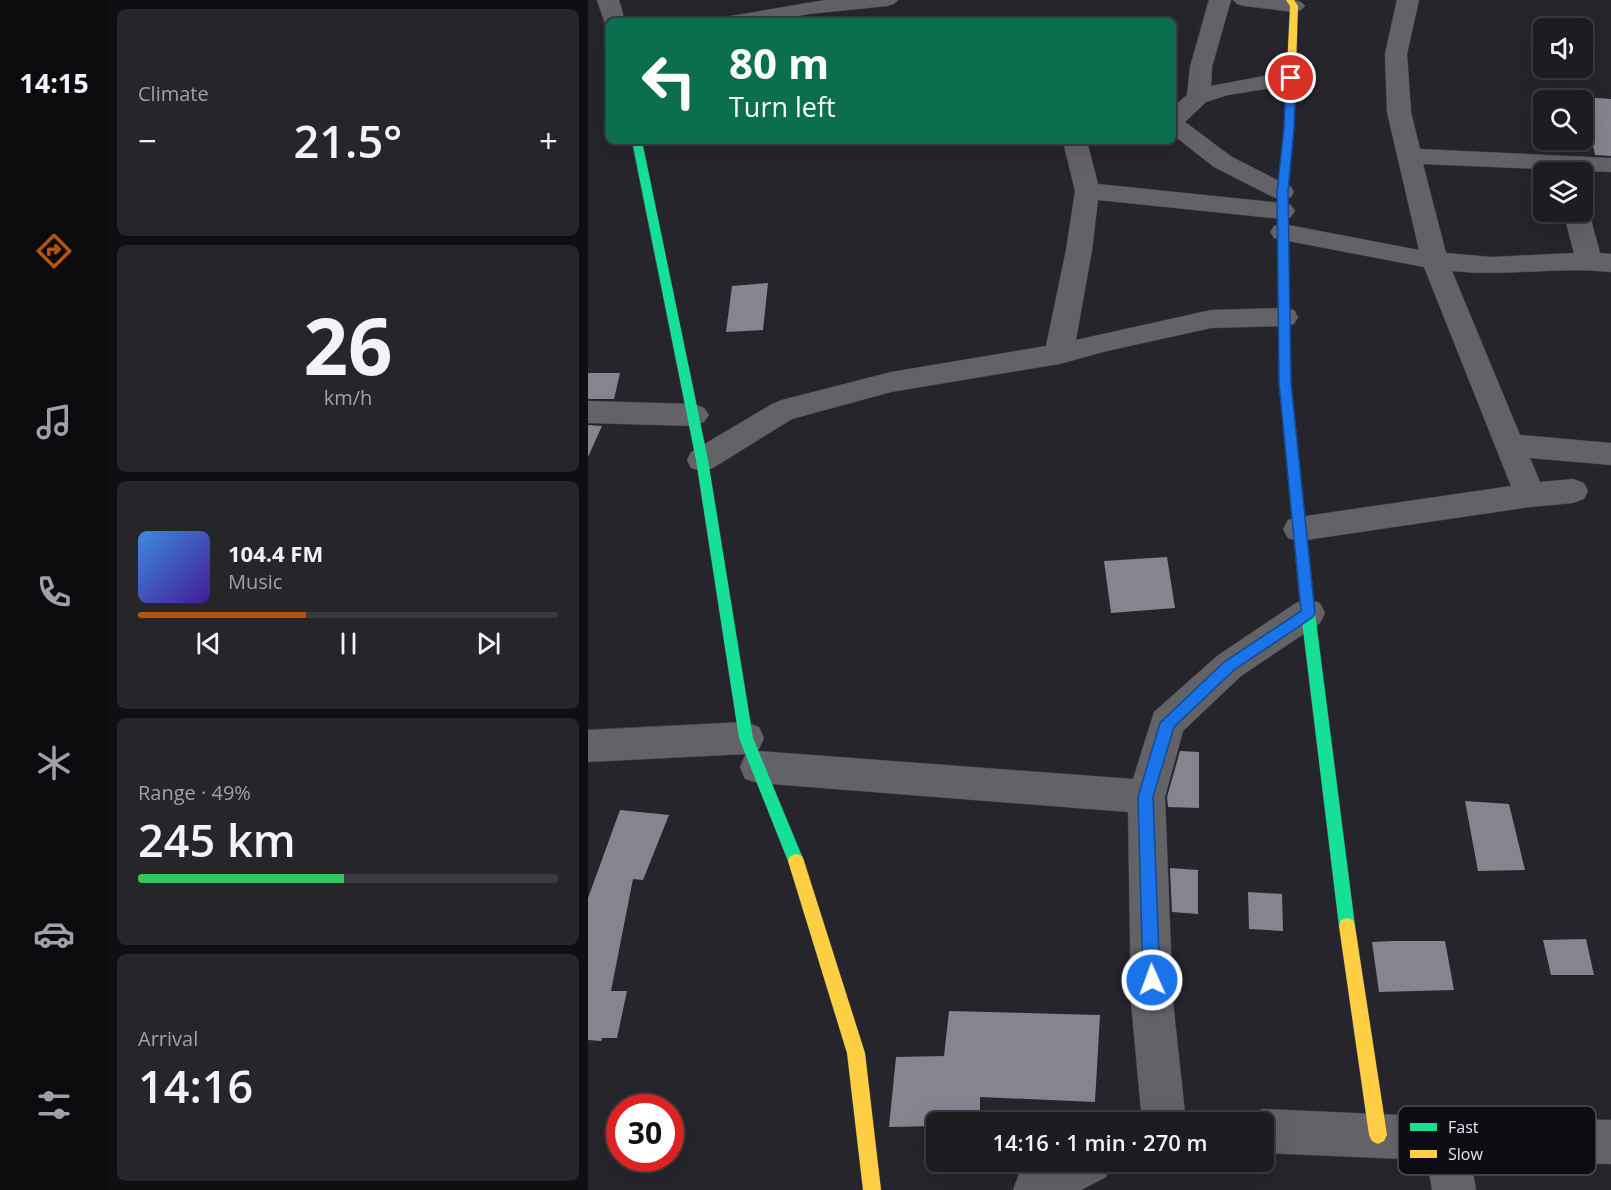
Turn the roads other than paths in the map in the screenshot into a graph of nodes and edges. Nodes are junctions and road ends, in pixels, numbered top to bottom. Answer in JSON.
{"nodes":[{"id":1,"x":608,"y":0,"type":"edge"},
{"id":2,"x":887,"y":0,"type":"edge"},
{"id":3,"x":1220,"y":0,"type":"edge"},
{"id":4,"x":1244,"y":0,"type":"edge"},
{"id":5,"x":1408,"y":0,"type":"edge"},
{"id":6,"x":1292,"y":3,"type":"edge"},
{"id":7,"x":613,"y":18,"type":"edge"},
{"id":8,"x":754,"y":18,"type":"edge"},
{"id":9,"x":1291,"y":78,"type":"junction"},
{"id":10,"x":1198,"y":97,"type":"junction"},
{"id":11,"x":1176,"y":119,"type":"edge"},
{"id":12,"x":1176,"y":124,"type":"edge"},
{"id":13,"x":638,"y":144,"type":"edge"},
{"id":14,"x":1076,"y":144,"type":"edge"},
{"id":15,"x":1408,"y":156,"type":"junction"},
{"id":16,"x":1611,"y":165,"type":"edge"},
{"id":17,"x":1533,"y":166,"type":"edge"},
{"id":18,"x":1593,"y":166,"type":"edge"},
{"id":19,"x":1087,"y":191,"type":"junction"},
{"id":20,"x":1282,"y":212,"type":"junction"},
{"id":21,"x":1581,"y":222,"type":"edge"},
{"id":22,"x":1434,"y":260,"type":"junction"},
{"id":23,"x":1600,"y":261,"type":"edge"},
{"id":24,"x":1284,"y":317,"type":"junction"},
{"id":25,"x":1059,"y":354,"type":"junction"},
{"id":26,"x":588,"y":412,"type":"edge"},
{"id":27,"x":694,"y":415,"type":"junction"},
{"id":28,"x":1510,"y":445,"type":"junction"},
{"id":29,"x":1611,"y":454,"type":"edge"},
{"id":30,"x":702,"y":460,"type":"junction"},
{"id":31,"x":1573,"y":491,"type":"dead end"},
{"id":32,"x":1530,"y":495,"type":"junction"},
{"id":33,"x":1299,"y":529,"type":"junction"},
{"id":34,"x":1308,"y":613,"type":"junction"},
{"id":35,"x":588,"y":746,"type":"edge"},
{"id":36,"x":752,"y":752,"type":"junction"},
{"id":37,"x":1146,"y":797,"type":"junction"},
{"id":38,"x":1163,"y":1112,"type":"edge"},
{"id":39,"x":1274,"y":1131,"type":"edge"},
{"id":40,"x":1378,"y":1135,"type":"junction"},
{"id":41,"x":1398,"y":1136,"type":"edge"},
{"id":42,"x":1596,"y":1142,"type":"edge"},
{"id":43,"x":1611,"y":1142,"type":"edge"},
{"id":44,"x":1069,"y":1172,"type":"edge"},
{"id":45,"x":1451,"y":1175,"type":"edge"},
{"id":46,"x":872,"y":1190,"type":"edge"},
{"id":47,"x":1035,"y":1190,"type":"edge"},
{"id":48,"x":1454,"y":1190,"type":"edge"}],
"edges":[{"from":1,"to":7,"type":"street"},
{"from":2,"to":8,"type":"street"},
{"from":3,"to":10,"type":"street"},
{"from":4,"to":6,"type":"street"},
{"from":5,"to":15,"type":"street"},
{"from":6,"to":9,"type":"street"},
{"from":9,"to":10,"type":"street"},
{"from":9,"to":20,"type":"street"},
{"from":10,"to":11,"type":"street"},
{"from":12,"to":20,"type":"street"},
{"from":13,"to":27,"type":"street"},
{"from":14,"to":19,"type":"street"},
{"from":15,"to":17,"type":"street"},
{"from":15,"to":22,"type":"street"},
{"from":16,"to":18,"type":"street"},
{"from":19,"to":20,"type":"street"},
{"from":19,"to":25,"type":"street"},
{"from":20,"to":22,"type":"street"},
{"from":20,"to":24,"type":"street"},
{"from":21,"to":23,"type":"street"},
{"from":22,"to":23,"type":"street"},
{"from":22,"to":28,"type":"street"},
{"from":24,"to":25,"type":"street"},
{"from":24,"to":33,"type":"street"},
{"from":25,"to":30,"type":"street"},
{"from":26,"to":27,"type":"street"},
{"from":27,"to":30,"type":"street"},
{"from":28,"to":29,"type":"street"},
{"from":28,"to":32,"type":"street"},
{"from":30,"to":36,"type":"street"},
{"from":31,"to":32,"type":"street"},
{"from":32,"to":33,"type":"street"},
{"from":33,"to":34,"type":"street"},
{"from":34,"to":37,"type":"street"},
{"from":34,"to":40,"type":"street"},
{"from":35,"to":36,"type":"street"},
{"from":36,"to":37,"type":"street"},
{"from":36,"to":46,"type":"street"},
{"from":37,"to":38,"type":"street"},
{"from":39,"to":40,"type":"street"},
{"from":40,"to":41,"type":"street"},
{"from":42,"to":43,"type":"street"},
{"from":44,"to":47,"type":"street"},
{"from":45,"to":48,"type":"street"}]}
